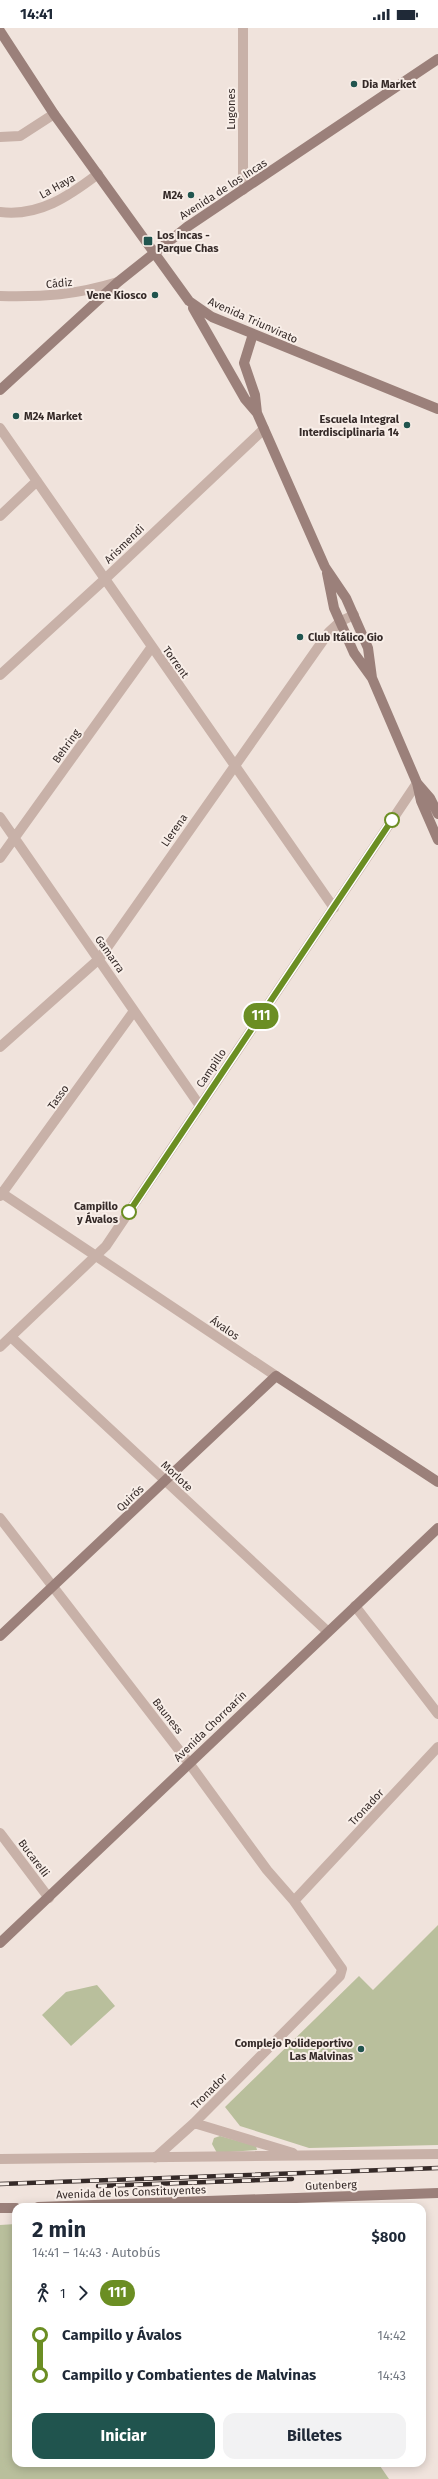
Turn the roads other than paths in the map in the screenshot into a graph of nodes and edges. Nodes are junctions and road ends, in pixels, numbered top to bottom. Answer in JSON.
{"nodes":[{"id":1,"x":243,"y":28,"type":"edge"},
{"id":2,"x":0,"y":31,"type":"edge"},
{"id":3,"x":438,"y":59,"type":"edge"},
{"id":4,"x":54,"y":114,"type":"junction"},
{"id":5,"x":0,"y":137,"type":"edge"},
{"id":6,"x":98,"y":174,"type":"junction"},
{"id":7,"x":243,"y":190,"type":"junction"},
{"id":8,"x":0,"y":212,"type":"edge"},
{"id":9,"x":154,"y":251,"type":"junction"},
{"id":10,"x":118,"y":282,"type":"junction"},
{"id":11,"x":0,"y":296,"type":"edge"},
{"id":12,"x":189,"y":301,"type":"junction"},
{"id":13,"x":253,"y":334,"type":"junction"},
{"id":14,"x":0,"y":390,"type":"edge"},
{"id":15,"x":438,"y":409,"type":"edge"},
{"id":16,"x":257,"y":413,"type":"junction"},
{"id":17,"x":0,"y":428,"type":"edge"},
{"id":18,"x":264,"y":429,"type":"junction"},
{"id":19,"x":37,"y":481,"type":"junction"},
{"id":20,"x":0,"y":516,"type":"edge"},
{"id":21,"x":325,"y":567,"type":"junction"},
{"id":22,"x":105,"y":579,"type":"junction"},
{"id":23,"x":354,"y":615,"type":"junction"},
{"id":24,"x":341,"y":621,"type":"junction"},
{"id":25,"x":151,"y":648,"type":"junction"},
{"id":26,"x":0,"y":675,"type":"edge"},
{"id":27,"x":372,"y":678,"type":"junction"},
{"id":28,"x":235,"y":764,"type":"junction"},
{"id":29,"x":417,"y":783,"type":"junction"},
{"id":30,"x":438,"y":814,"type":"edge"},
{"id":31,"x":0,"y":817,"type":"edge"},
{"id":32,"x":15,"y":838,"type":"junction"},
{"id":33,"x":438,"y":840,"type":"edge"},
{"id":34,"x":0,"y":858,"type":"edge"},
{"id":35,"x":334,"y":908,"type":"junction"},
{"id":36,"x":99,"y":959,"type":"junction"},
{"id":37,"x":134,"y":1011,"type":"junction"},
{"id":38,"x":0,"y":1048,"type":"edge"},
{"id":39,"x":200,"y":1106,"type":"junction"},
{"id":40,"x":1,"y":1194,"type":"edge"},
{"id":41,"x":96,"y":1256,"type":"junction"},
{"id":42,"x":11,"y":1338,"type":"junction"},
{"id":43,"x":0,"y":1347,"type":"edge"},
{"id":44,"x":276,"y":1376,"type":"junction"},
{"id":45,"x":164,"y":1481,"type":"junction"},
{"id":46,"x":438,"y":1482,"type":"edge"},
{"id":47,"x":0,"y":1518,"type":"edge"},
{"id":48,"x":438,"y":1528,"type":"edge"},
{"id":49,"x":53,"y":1588,"type":"junction"},
{"id":50,"x":355,"y":1606,"type":"junction"},
{"id":51,"x":327,"y":1631,"type":"junction"},
{"id":52,"x":0,"y":1636,"type":"edge"},
{"id":53,"x":438,"y":1714,"type":"edge"},
{"id":54,"x":438,"y":1747,"type":"edge"},
{"id":55,"x":189,"y":1763,"type":"junction"},
{"id":56,"x":0,"y":1833,"type":"edge"},
{"id":57,"x":49,"y":1898,"type":"junction"},
{"id":58,"x":294,"y":1901,"type":"junction"},
{"id":59,"x":0,"y":1943,"type":"edge"},
{"id":60,"x":342,"y":1969,"type":"joint"},
{"id":61,"x":194,"y":2123,"type":"junction"},
{"id":62,"x":438,"y":2154,"type":"edge"},
{"id":63,"x":303,"y":2156,"type":"junction"},
{"id":64,"x":155,"y":2158,"type":"junction"},
{"id":65,"x":0,"y":2159,"type":"edge"},
{"id":66,"x":438,"y":2193,"type":"edge"},
{"id":67,"x":225,"y":2200,"type":"joint"},
{"id":68,"x":145,"y":2203,"type":"edge"},
{"id":69,"x":0,"y":2208,"type":"edge"},
{"id":70,"x":12,"y":2208,"type":"edge"}],
"edges":[{"from":1,"to":7,"type":"street","name":"Lugones"},
{"from":2,"to":4,"type":"main road","name":"Avenida Triunvirato"},
{"from":3,"to":7,"type":"main road","name":"Avenida de los Incas"},
{"from":4,"to":5,"type":"street"},
{"from":4,"to":6,"type":"main road","name":"Avenida Triunvirato"},
{"from":6,"to":8,"type":"street","name":"La Haya"},
{"from":6,"to":9,"type":"main road","name":"Avenida Triunvirato"},
{"from":7,"to":9,"type":"main road","name":"Avenida de los Incas"},
{"from":9,"to":10,"type":"main road","name":"Avenida de los Incas"},
{"from":9,"to":12,"type":"main road","name":"Avenida Triunvirato"},
{"from":10,"to":11,"type":"street","name":"Cádiz"},
{"from":10,"to":14,"type":"main road","name":"Avenida de los Incas"},
{"from":12,"to":13,"type":"main road","name":"Avenida Triunvirato"},
{"from":12,"to":16,"type":"main road"},
{"from":13,"to":15,"type":"main road","name":"Avenida Triunvirato"},
{"from":13,"to":16,"type":"main road"},
{"from":16,"to":18,"type":"main road"},
{"from":17,"to":19,"type":"street","name":"Torrent"},
{"from":18,"to":21,"type":"main road"},
{"from":18,"to":22,"type":"street","name":"Arismendi"},
{"from":19,"to":20,"type":"street"},
{"from":19,"to":22,"type":"street","name":"Torrent"},
{"from":21,"to":23,"type":"main road"},
{"from":21,"to":24,"type":"main road"},
{"from":22,"to":25,"type":"street","name":"Torrent"},
{"from":22,"to":26,"type":"street","name":"Arismendi"},
{"from":23,"to":24,"type":"street","name":"Llerena"},
{"from":23,"to":27,"type":"main road"},
{"from":24,"to":27,"type":"main road"},
{"from":24,"to":28,"type":"street","name":"Llerena"},
{"from":25,"to":28,"type":"street","name":"Torrent"},
{"from":25,"to":32,"type":"street","name":"Behring"},
{"from":27,"to":29,"type":"main road"},
{"from":28,"to":35,"type":"street","name":"Torrent"},
{"from":28,"to":36,"type":"street","name":"Llerena"},
{"from":29,"to":30,"type":"main road"},
{"from":29,"to":33,"type":"main road"},
{"from":29,"to":35,"type":"street","name":"Campillo"},
{"from":31,"to":32,"type":"street","name":"Gamarra"},
{"from":32,"to":34,"type":"street","name":"Behring"},
{"from":32,"to":36,"type":"street","name":"Gamarra"},
{"from":35,"to":39,"type":"street","name":"Campillo"},
{"from":36,"to":37,"type":"street","name":"Gamarra"},
{"from":36,"to":38,"type":"street","name":"Llerena"},
{"from":37,"to":39,"type":"street","name":"Gamarra"},
{"from":37,"to":40,"type":"street","name":"Tasso"},
{"from":39,"to":41,"type":"street","name":"Campillo"},
{"from":40,"to":41,"type":"street","name":"Ávalos"},
{"from":41,"to":42,"type":"street","name":"Campillo"},
{"from":41,"to":44,"type":"street","name":"Ávalos"},
{"from":42,"to":43,"type":"street","name":"Campillo"},
{"from":42,"to":45,"type":"street","name":"Morlote"},
{"from":44,"to":45,"type":"main road","name":"Quirós"},
{"from":44,"to":46,"type":"main road","name":"Ávalos"},
{"from":45,"to":49,"type":"main road","name":"Quirós"},
{"from":45,"to":51,"type":"street","name":"Morlote"},
{"from":47,"to":49,"type":"street","name":"Bauness"},
{"from":48,"to":50,"type":"main road","name":"Avenida Chorroarín"},
{"from":49,"to":52,"type":"main road","name":"Quirós"},
{"from":49,"to":55,"type":"street","name":"Bauness"},
{"from":50,"to":51,"type":"main road","name":"Avenida Chorroarín"},
{"from":50,"to":53,"type":"street"},
{"from":51,"to":55,"type":"main road","name":"Avenida Chorroarín"},
{"from":54,"to":58,"type":"street","name":"Tronador"},
{"from":55,"to":57,"type":"main road","name":"Avenida Chorroarín"},
{"from":55,"to":58,"type":"street","name":"Bauness"},
{"from":56,"to":57,"type":"street","name":"Bucarelli"},
{"from":57,"to":59,"type":"main road","name":"Avenida Chorroarín"},
{"from":58,"to":60,"type":"street","name":"Bauness"},
{"from":60,"to":61,"type":"street","name":"Tronador"},
{"from":61,"to":63,"type":"street"},
{"from":61,"to":64,"type":"street","name":"Tronador"},
{"from":62,"to":63,"type":"street"},
{"from":63,"to":64,"type":"street"},
{"from":64,"to":65,"type":"street"},
{"from":66,"to":67,"type":"main road","name":"Gutenberg"},
{"from":67,"to":68,"type":"main road","name":"Avenida de los Constituyentes"},
{"from":69,"to":70,"type":"main road"}]}
